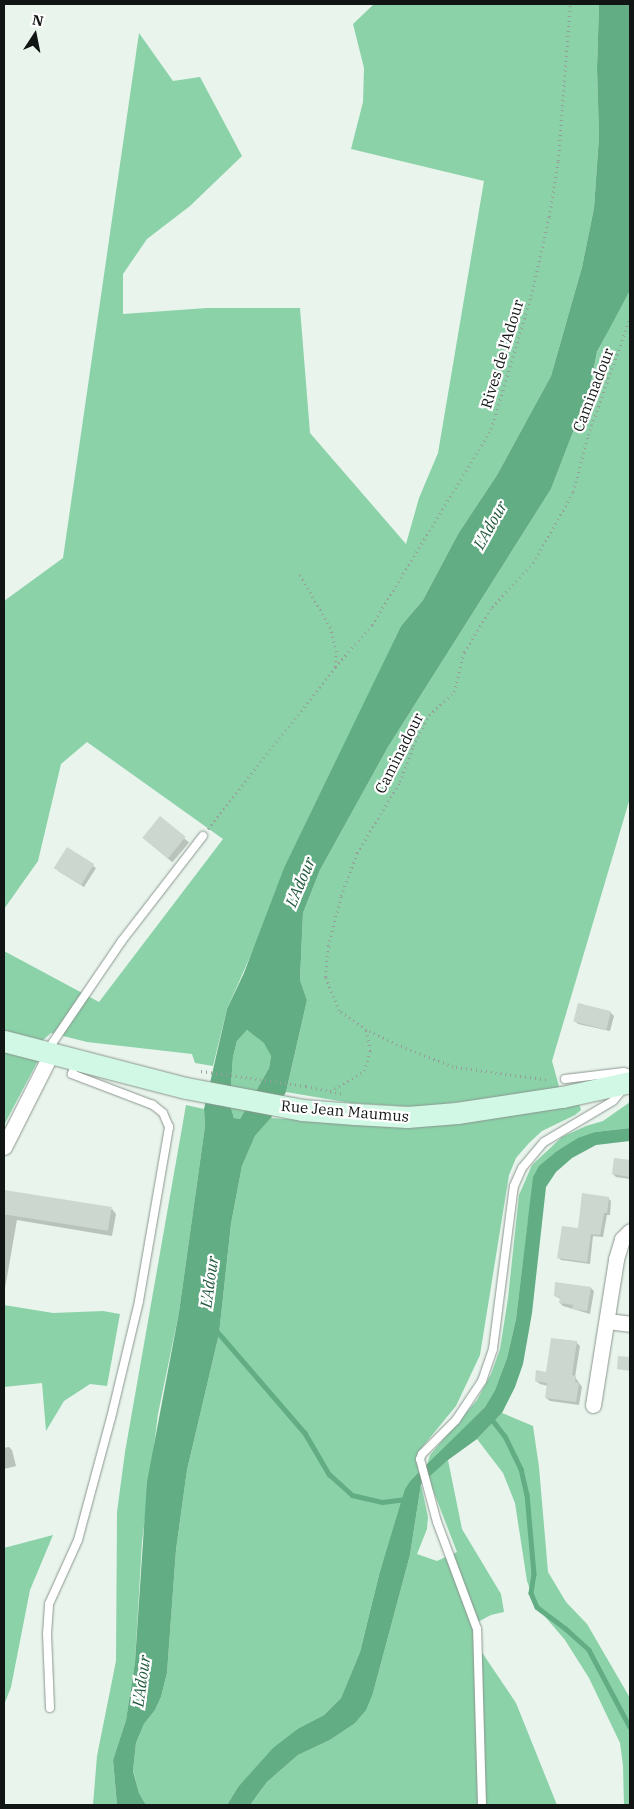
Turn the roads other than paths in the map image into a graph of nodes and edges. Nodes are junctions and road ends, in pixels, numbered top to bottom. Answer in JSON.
{"nodes":[{"id":1,"x":203,"y":836,"type":"road end"},
{"id":2,"x":4,"y":1041,"type":"edge"},
{"id":3,"x":50,"y":1051,"type":"junction"},
{"id":4,"x":76,"y":1058,"type":"junction"},
{"id":5,"x":565,"y":1079,"type":"road end"},
{"id":6,"x":629,"y":1080,"type":"edge"},
{"id":7,"x":4,"y":1147,"type":"edge"},
{"id":8,"x":630,"y":1231,"type":"edge"},
{"id":9,"x":607,"y":1321,"type":"junction"},
{"id":10,"x":630,"y":1324,"type":"edge"},
{"id":11,"x":593,"y":1405,"type":"dead end"},
{"id":12,"x":50,"y":1708,"type":"dead end"},
{"id":13,"x":482,"y":1805,"type":"edge"}],
"edges":[{"from":1,"to":3,"type":"lane"},
{"from":2,"to":3,"type":"main road","name":"Rue Jean Maumus"},
{"from":3,"to":4,"type":"main road","name":"Rue Jean Maumus"},
{"from":3,"to":7,"type":"street"},
{"from":4,"to":6,"type":"main road","name":"Rue Jean Maumus"},
{"from":4,"to":12,"type":"lane"},
{"from":5,"to":6,"type":"lane"},
{"from":6,"to":13,"type":"lane"},
{"from":8,"to":9,"type":"street"},
{"from":9,"to":10,"type":"street"},
{"from":9,"to":11,"type":"street"}]}
